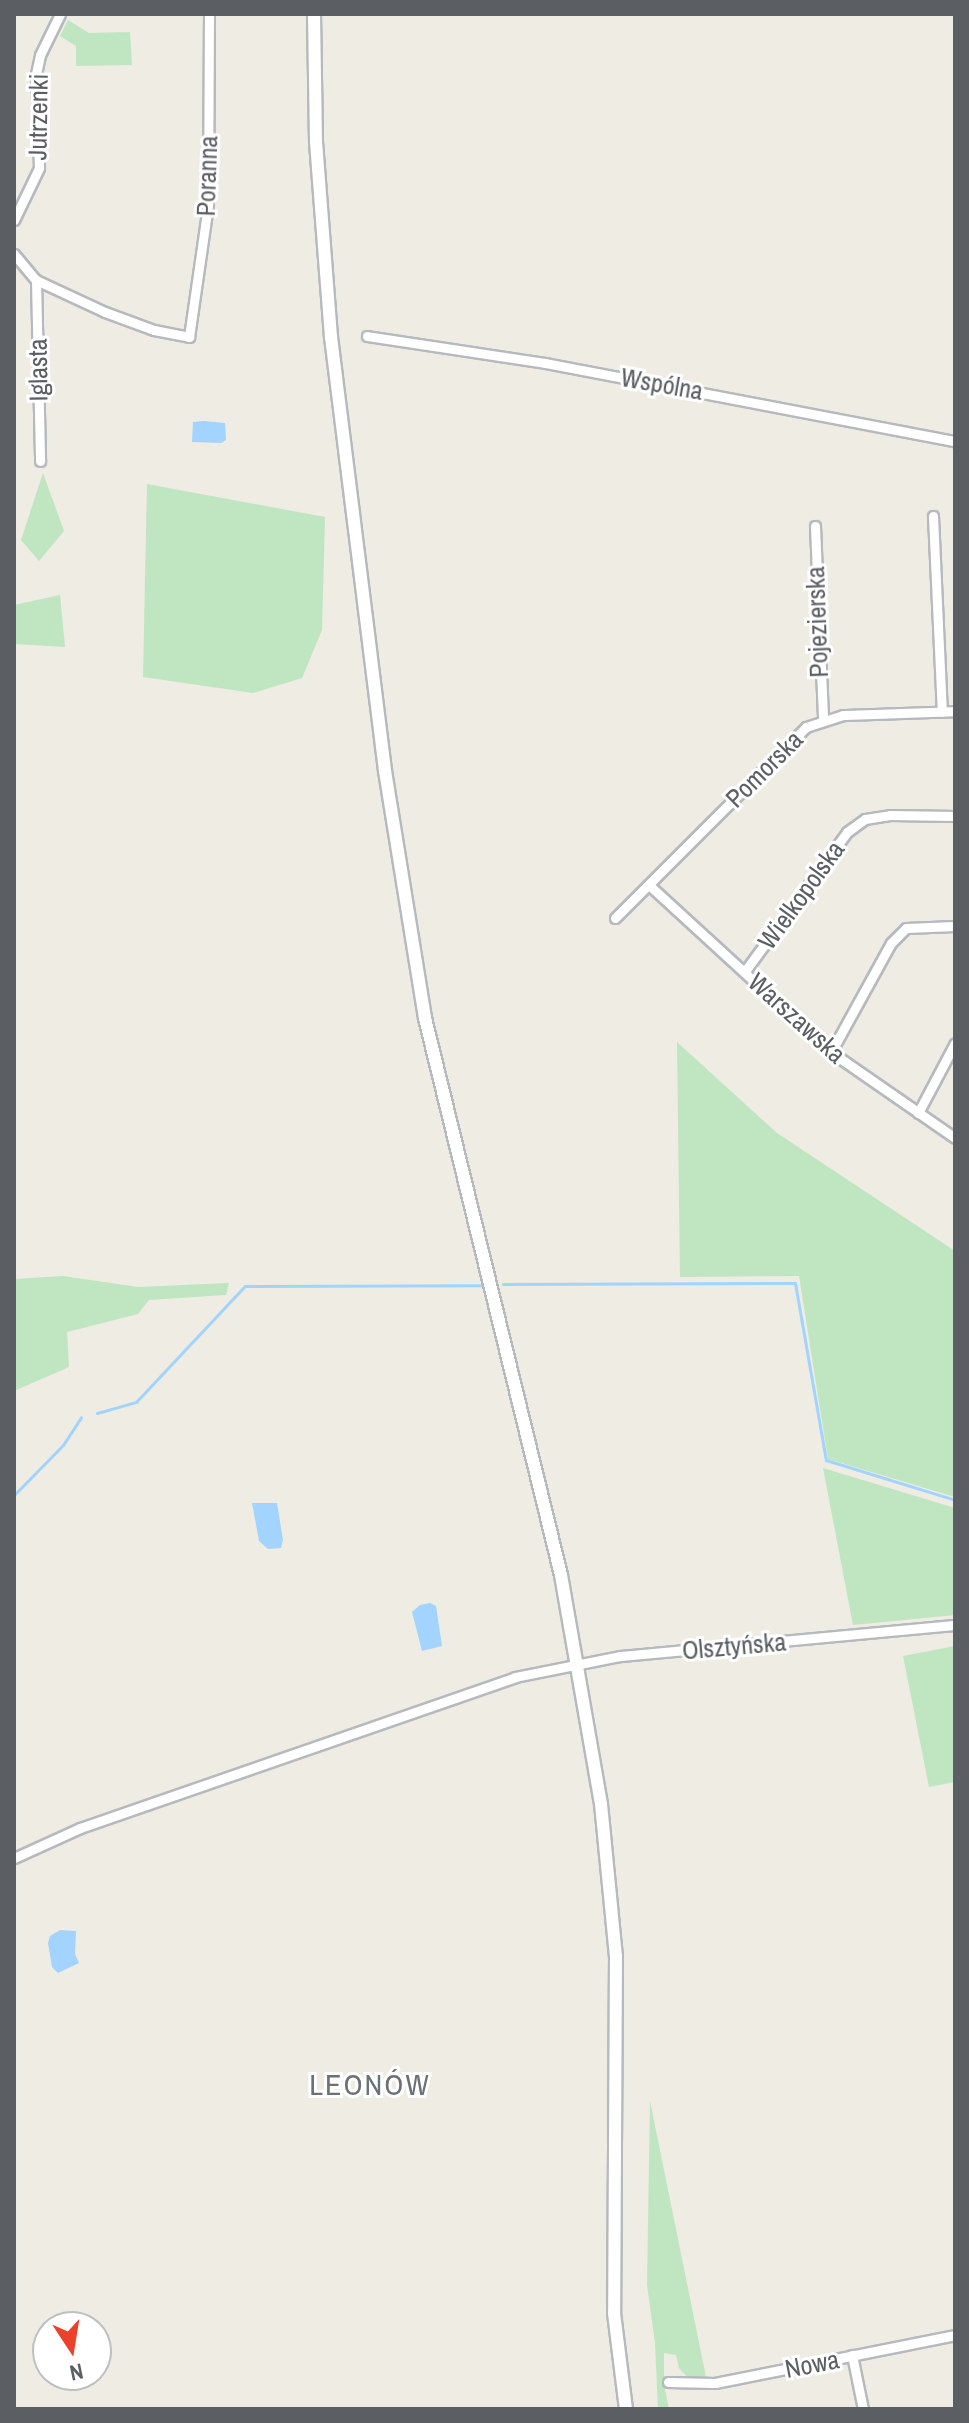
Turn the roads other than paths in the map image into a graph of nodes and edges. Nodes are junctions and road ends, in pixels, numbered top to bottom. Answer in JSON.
{"nodes":[{"id":1,"x":60,"y":14,"type":"edge"},
{"id":2,"x":209,"y":14,"type":"edge"},
{"id":3,"x":314,"y":14,"type":"edge"},
{"id":4,"x":14,"y":220,"type":"edge"},
{"id":5,"x":14,"y":254,"type":"edge"},
{"id":6,"x":36,"y":280,"type":"junction"},
{"id":7,"x":367,"y":336,"type":"dead end"},
{"id":8,"x":955,"y":441,"type":"edge"},
{"id":9,"x":40,"y":461,"type":"dead end"},
{"id":10,"x":933,"y":516,"type":"dead end"},
{"id":11,"x":815,"y":526,"type":"dead end"},
{"id":12,"x":955,"y":711,"type":"edge"},
{"id":13,"x":942,"y":712,"type":"junction"},
{"id":14,"x":823,"y":719,"type":"junction"},
{"id":15,"x":955,"y":816,"type":"edge"},
{"id":16,"x":649,"y":885,"type":"junction"},
{"id":17,"x":615,"y":918,"type":"dead end"},
{"id":18,"x":955,"y":926,"type":"edge"},
{"id":19,"x":745,"y":971,"type":"junction"},
{"id":20,"x":955,"y":1043,"type":"edge"},
{"id":21,"x":831,"y":1052,"type":"junction"},
{"id":22,"x":918,"y":1113,"type":"junction"},
{"id":23,"x":955,"y":1138,"type":"edge"},
{"id":24,"x":955,"y":1625,"type":"edge"},
{"id":25,"x":578,"y":1662,"type":"junction"},
{"id":26,"x":14,"y":1858,"type":"edge"},
{"id":27,"x":955,"y":2335,"type":"edge"},
{"id":28,"x":852,"y":2355,"type":"junction"},
{"id":29,"x":668,"y":2382,"type":"dead end"},
{"id":30,"x":626,"y":2409,"type":"edge"},
{"id":31,"x":863,"y":2409,"type":"edge"}],
"edges":[{"from":1,"to":4,"type":"street","name":"Jutrzenki"},
{"from":2,"to":6,"type":"street","name":"Poranna"},
{"from":3,"to":25,"type":"main road"},
{"from":5,"to":6,"type":"street"},
{"from":6,"to":9,"type":"street","name":"Iglasta"},
{"from":7,"to":8,"type":"street","name":"Wspólna"},
{"from":10,"to":13,"type":"street"},
{"from":11,"to":14,"type":"street","name":"Pojezierska"},
{"from":12,"to":13,"type":"street","name":"Pomorska"},
{"from":13,"to":14,"type":"street","name":"Pomorska"},
{"from":14,"to":16,"type":"street","name":"Pomorska"},
{"from":15,"to":19,"type":"street","name":"Wielkopolska"},
{"from":16,"to":17,"type":"street","name":"Pomorska"},
{"from":16,"to":19,"type":"street","name":"Warszawska"},
{"from":18,"to":21,"type":"street"},
{"from":19,"to":21,"type":"street","name":"Warszawska"},
{"from":20,"to":22,"type":"street"},
{"from":21,"to":22,"type":"street","name":"Warszawska"},
{"from":22,"to":23,"type":"street","name":"Warszawska"},
{"from":24,"to":25,"type":"street","name":"Olsztyńska"},
{"from":25,"to":26,"type":"street","name":"Olsztyńska"},
{"from":25,"to":30,"type":"main road"},
{"from":27,"to":28,"type":"street","name":"Nowa"},
{"from":28,"to":29,"type":"street","name":"Nowa"},
{"from":28,"to":31,"type":"street"}]}
